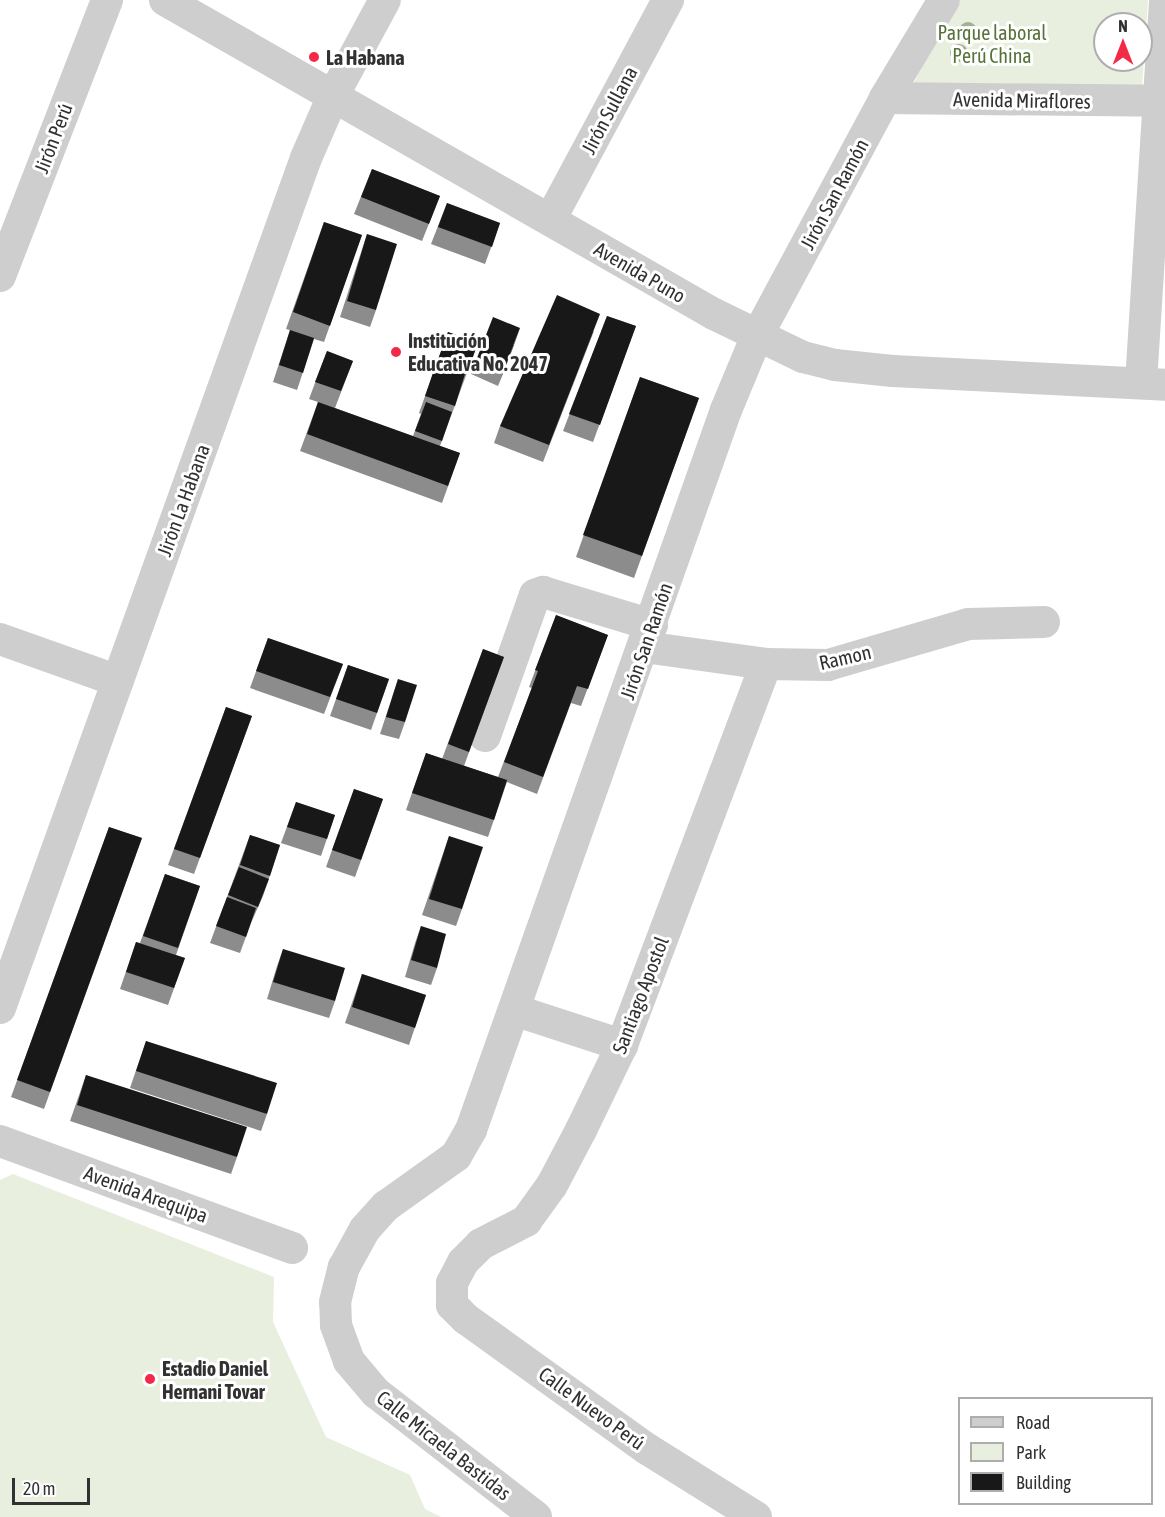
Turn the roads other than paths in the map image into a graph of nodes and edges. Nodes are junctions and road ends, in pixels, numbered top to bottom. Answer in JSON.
{"nodes":[{"id":1,"x":106,"y":0,"type":"edge"},
{"id":2,"x":165,"y":0,"type":"edge"},
{"id":3,"x":385,"y":0,"type":"edge"},
{"id":4,"x":668,"y":0,"type":"edge"},
{"id":5,"x":944,"y":0,"type":"edge"},
{"id":6,"x":1164,"y":18,"type":"edge"},
{"id":7,"x":333,"y":96,"type":"junction"},
{"id":8,"x":885,"y":98,"type":"junction"},
{"id":9,"x":1158,"y":101,"type":"junction"},
{"id":10,"x":550,"y":220,"type":"junction"},
{"id":11,"x":0,"y":276,"type":"edge"},
{"id":12,"x":1156,"y":306,"type":"edge"},
{"id":13,"x":756,"y":338,"type":"junction"},
{"id":14,"x":1165,"y":350,"type":"edge"},
{"id":15,"x":1149,"y":381,"type":"edge"},
{"id":16,"x":1044,"y":622,"type":"dead end"},
{"id":17,"x":648,"y":636,"type":"junction"},
{"id":18,"x":0,"y":639,"type":"edge"},
{"id":19,"x":766,"y":664,"type":"junction"},
{"id":20,"x":118,"y":681,"type":"junction"},
{"id":21,"x":484,"y":736,"type":"edge"},
{"id":22,"x":0,"y":1008,"type":"edge"},
{"id":23,"x":514,"y":1010,"type":"junction"},
{"id":24,"x":622,"y":1046,"type":"junction"},
{"id":25,"x":0,"y":1141,"type":"edge"},
{"id":26,"x":292,"y":1248,"type":"dead end"},
{"id":27,"x":344,"y":1266,"type":"joint"},
{"id":28,"x":452,"y":1283,"type":"joint"},
{"id":29,"x":536,"y":1517,"type":"edge"},
{"id":30,"x":756,"y":1517,"type":"edge"}],
"edges":[{"from":1,"to":11,"type":"street","name":"Jirón Perú"},
{"from":2,"to":7,"type":"street","name":"Avenida Puno"},
{"from":3,"to":7,"type":"street","name":"Jirón La Habana"},
{"from":4,"to":10,"type":"street","name":"Jirón Sullana"},
{"from":5,"to":8,"type":"street","name":"Jirón San Ramón"},
{"from":6,"to":9,"type":"street"},
{"from":7,"to":10,"type":"street","name":"Avenida Puno"},
{"from":7,"to":20,"type":"street","name":"Jirón La Habana"},
{"from":8,"to":9,"type":"street","name":"Avenida Miraflores"},
{"from":8,"to":13,"type":"street","name":"Jirón San Ramón"},
{"from":9,"to":12,"type":"street"},
{"from":10,"to":13,"type":"street","name":"Avenida Puno"},
{"from":12,"to":15,"type":"street"},
{"from":13,"to":15,"type":"street","name":"Avenida Puno"},
{"from":13,"to":17,"type":"street","name":"Jirón San Ramón"},
{"from":14,"to":15,"type":"street"},
{"from":16,"to":19,"type":"street","name":"Ramon"},
{"from":17,"to":19,"type":"street","name":"Ramon"},
{"from":17,"to":21,"type":"street","name":"Ramon"},
{"from":17,"to":23,"type":"street","name":"Jirón San Ramón"},
{"from":18,"to":20,"type":"street"},
{"from":19,"to":24,"type":"street","name":"Santiago Apostol"},
{"from":20,"to":22,"type":"street","name":"Jirón La Habana"},
{"from":23,"to":24,"type":"street"},
{"from":23,"to":27,"type":"street","name":"Jirón San Ramón"},
{"from":24,"to":28,"type":"street","name":"Santiago Apostol"},
{"from":25,"to":26,"type":"street","name":"Avenida Arequipa"},
{"from":27,"to":29,"type":"street","name":"Calle Micaela Bastidas"},
{"from":28,"to":30,"type":"street","name":"Calle Nuevo Perú"}]}
